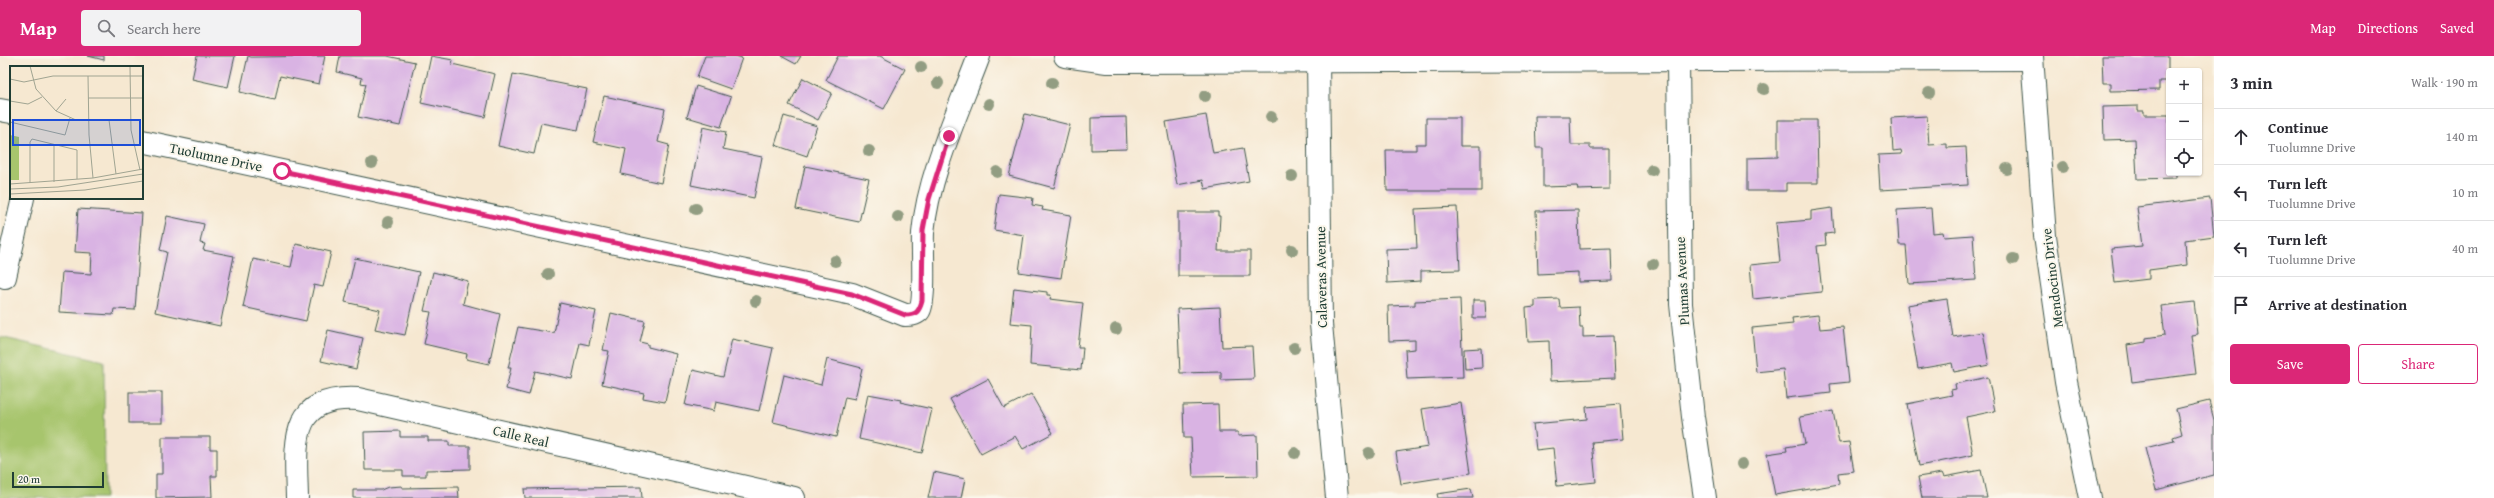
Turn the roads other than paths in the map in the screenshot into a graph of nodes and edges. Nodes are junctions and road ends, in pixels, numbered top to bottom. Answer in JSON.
{"nodes":[{"id":1,"x":979,"y":56,"type":"edge"},
{"id":2,"x":1065,"y":56,"type":"edge"},
{"id":3,"x":2032,"y":58,"type":"edge"},
{"id":4,"x":1318,"y":59,"type":"edge"},
{"id":5,"x":1678,"y":62,"type":"junction"},
{"id":6,"x":0,"y":110,"type":"edge"},
{"id":7,"x":10,"y":112,"type":"edge"},
{"id":8,"x":143,"y":140,"type":"edge"},
{"id":9,"x":23,"y":199,"type":"edge"},
{"id":10,"x":5,"y":277,"type":"dead end"},
{"id":11,"x":715,"y":490,"type":"edge"},
{"id":12,"x":297,"y":498,"type":"edge"},
{"id":13,"x":794,"y":498,"type":"edge"},
{"id":14,"x":1337,"y":498,"type":"edge"},
{"id":15,"x":1705,"y":498,"type":"edge"},
{"id":16,"x":2090,"y":498,"type":"edge"}],
"edges":[{"from":1,"to":8,"type":"street","name":"Tuolumne Drive"},
{"from":2,"to":4,"type":"street"},
{"from":3,"to":5,"type":"street"},
{"from":3,"to":16,"type":"street","name":"Mendocino Drive"},
{"from":4,"to":5,"type":"street"},
{"from":4,"to":14,"type":"street","name":"Calaveras Avenue"},
{"from":5,"to":15,"type":"street","name":"Plumas Avenue"},
{"from":6,"to":7,"type":"street"},
{"from":9,"to":10,"type":"street"},
{"from":11,"to":12,"type":"street","name":"Calle Real"},
{"from":11,"to":13,"type":"street","name":"Calle Real"}]}
